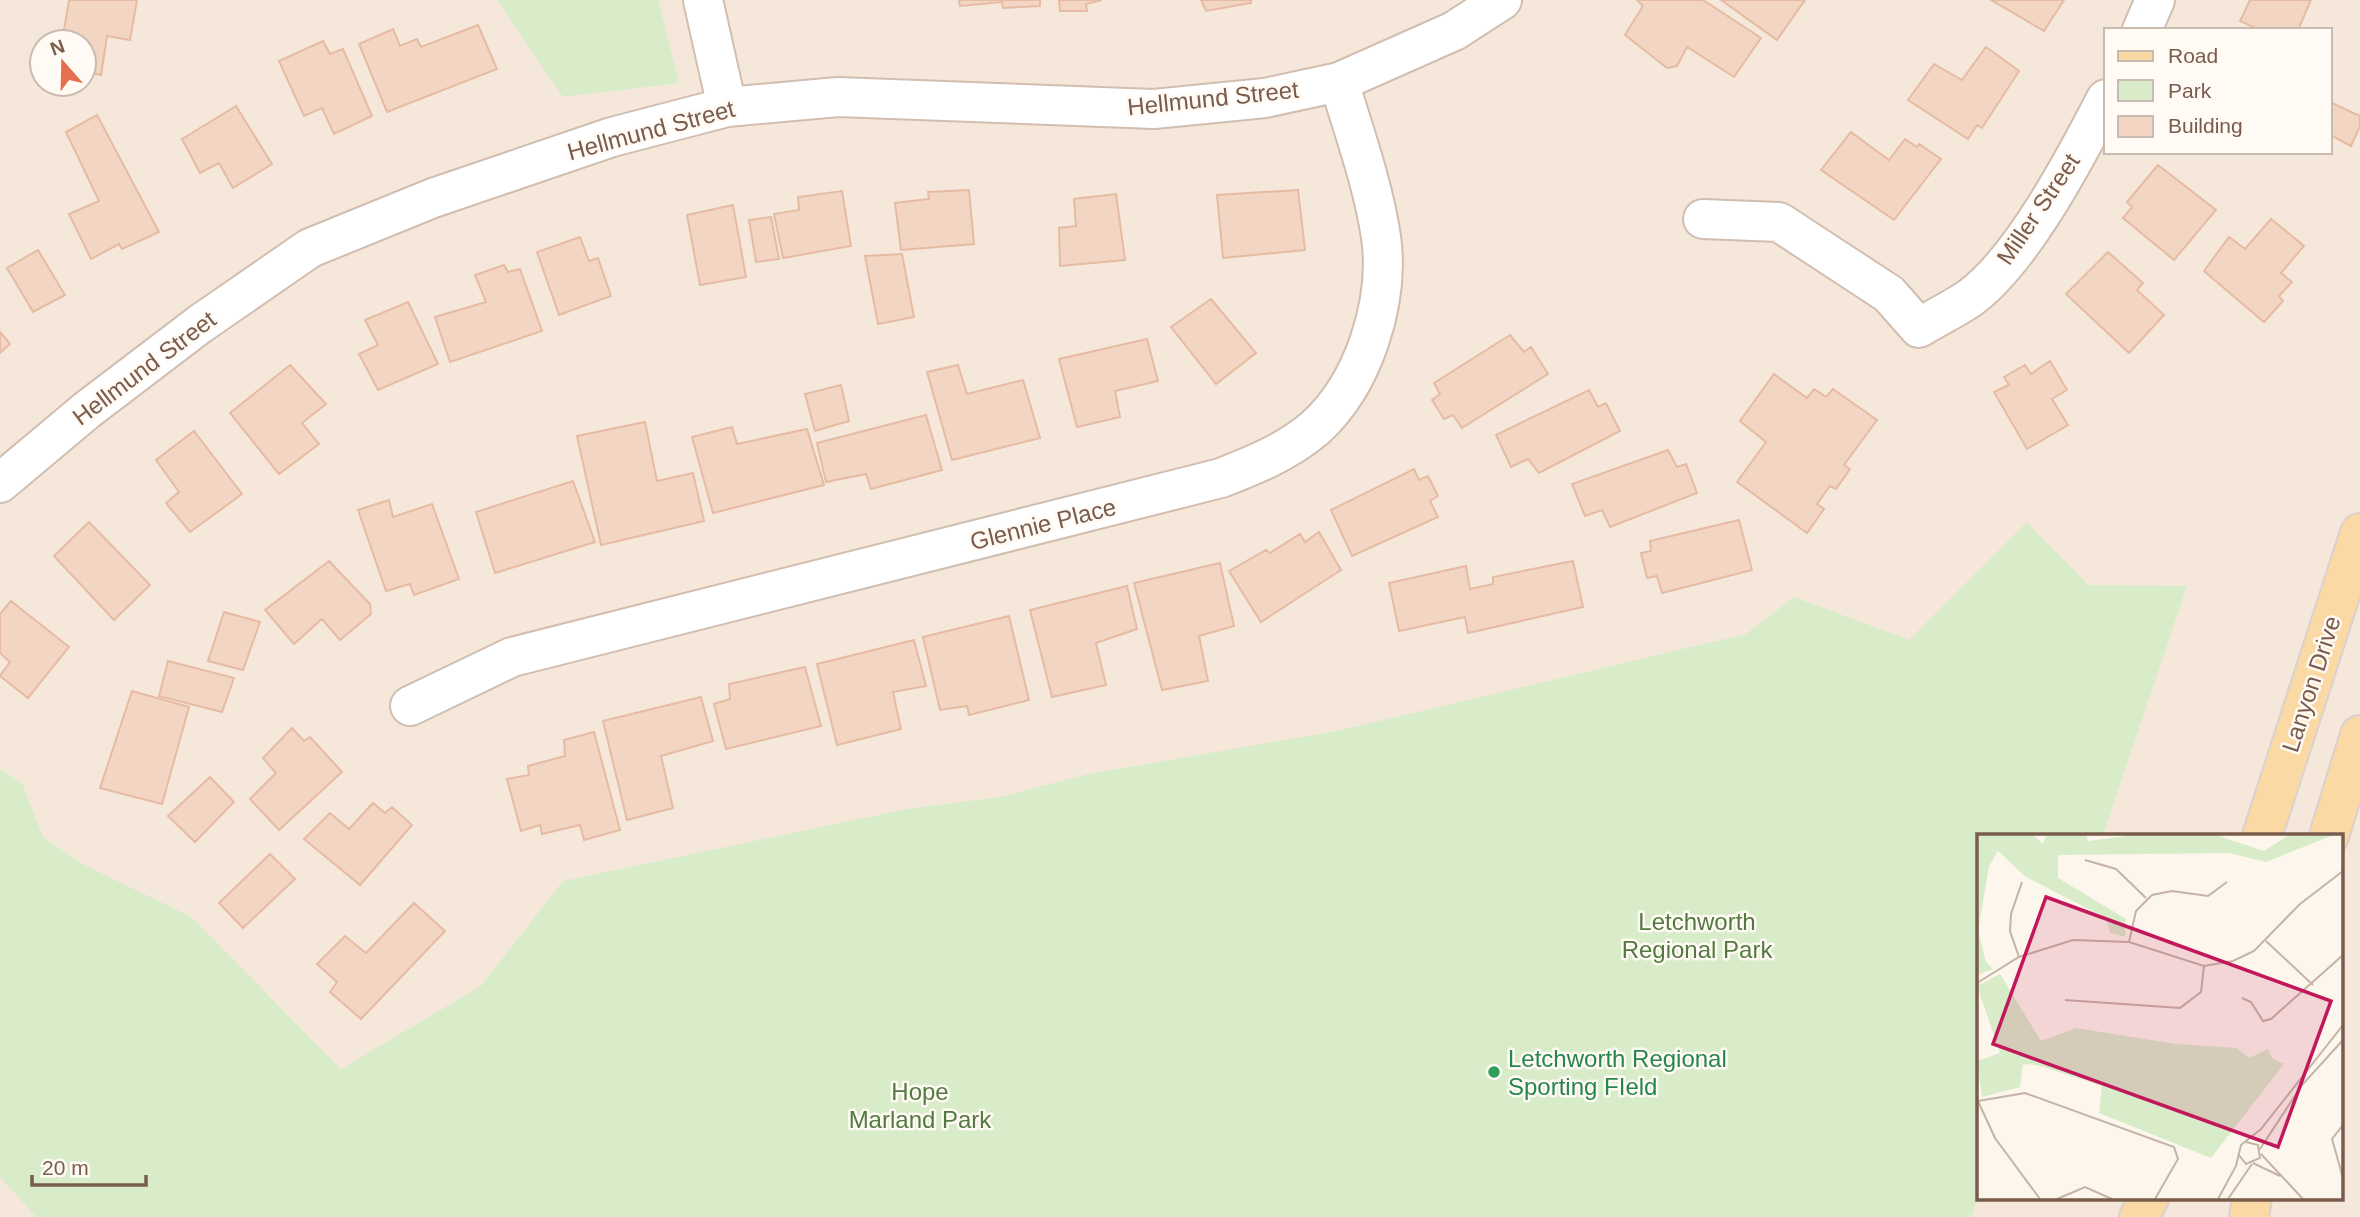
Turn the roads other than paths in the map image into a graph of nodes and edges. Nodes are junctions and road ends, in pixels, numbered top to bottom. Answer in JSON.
{"nodes":[{"id":1,"x":704,"y":0,"type":"edge"},
{"id":2,"x":1502,"y":0,"type":"edge"},
{"id":3,"x":2155,"y":0,"type":"edge"},
{"id":4,"x":2143,"y":28,"type":"edge"},
{"id":5,"x":1339,"y":82,"type":"junction"},
{"id":6,"x":2104,"y":103,"type":"edge"},
{"id":7,"x":727,"y":107,"type":"junction"},
{"id":8,"x":1703,"y":219,"type":"dead end"},
{"id":9,"x":0,"y":483,"type":"edge"},
{"id":10,"x":2360,"y":533,"type":"edge"},
{"id":11,"x":410,"y":706,"type":"dead end"},
{"id":12,"x":2360,"y":735,"type":"edge"},
{"id":13,"x":2262,"y":834,"type":"edge"},
{"id":14,"x":2329,"y":834,"type":"edge"},
{"id":15,"x":2148,"y":1200,"type":"edge"},
{"id":16,"x":2139,"y":1217,"type":"edge"}],
"edges":[{"from":1,"to":7,"type":"street"},
{"from":2,"to":5,"type":"street","name":"Hellmund Street"},
{"from":3,"to":4,"type":"street"},
{"from":5,"to":7,"type":"street","name":"Hellmund Street"},
{"from":5,"to":11,"type":"street","name":"Glennie Place"},
{"from":6,"to":8,"type":"street","name":"Miller Street"},
{"from":7,"to":9,"type":"street","name":"Hellmund Street"},
{"from":10,"to":13,"type":"main road","name":"Lanyon Drive"},
{"from":12,"to":14,"type":"main road"},
{"from":15,"to":16,"type":"main road"}]}
